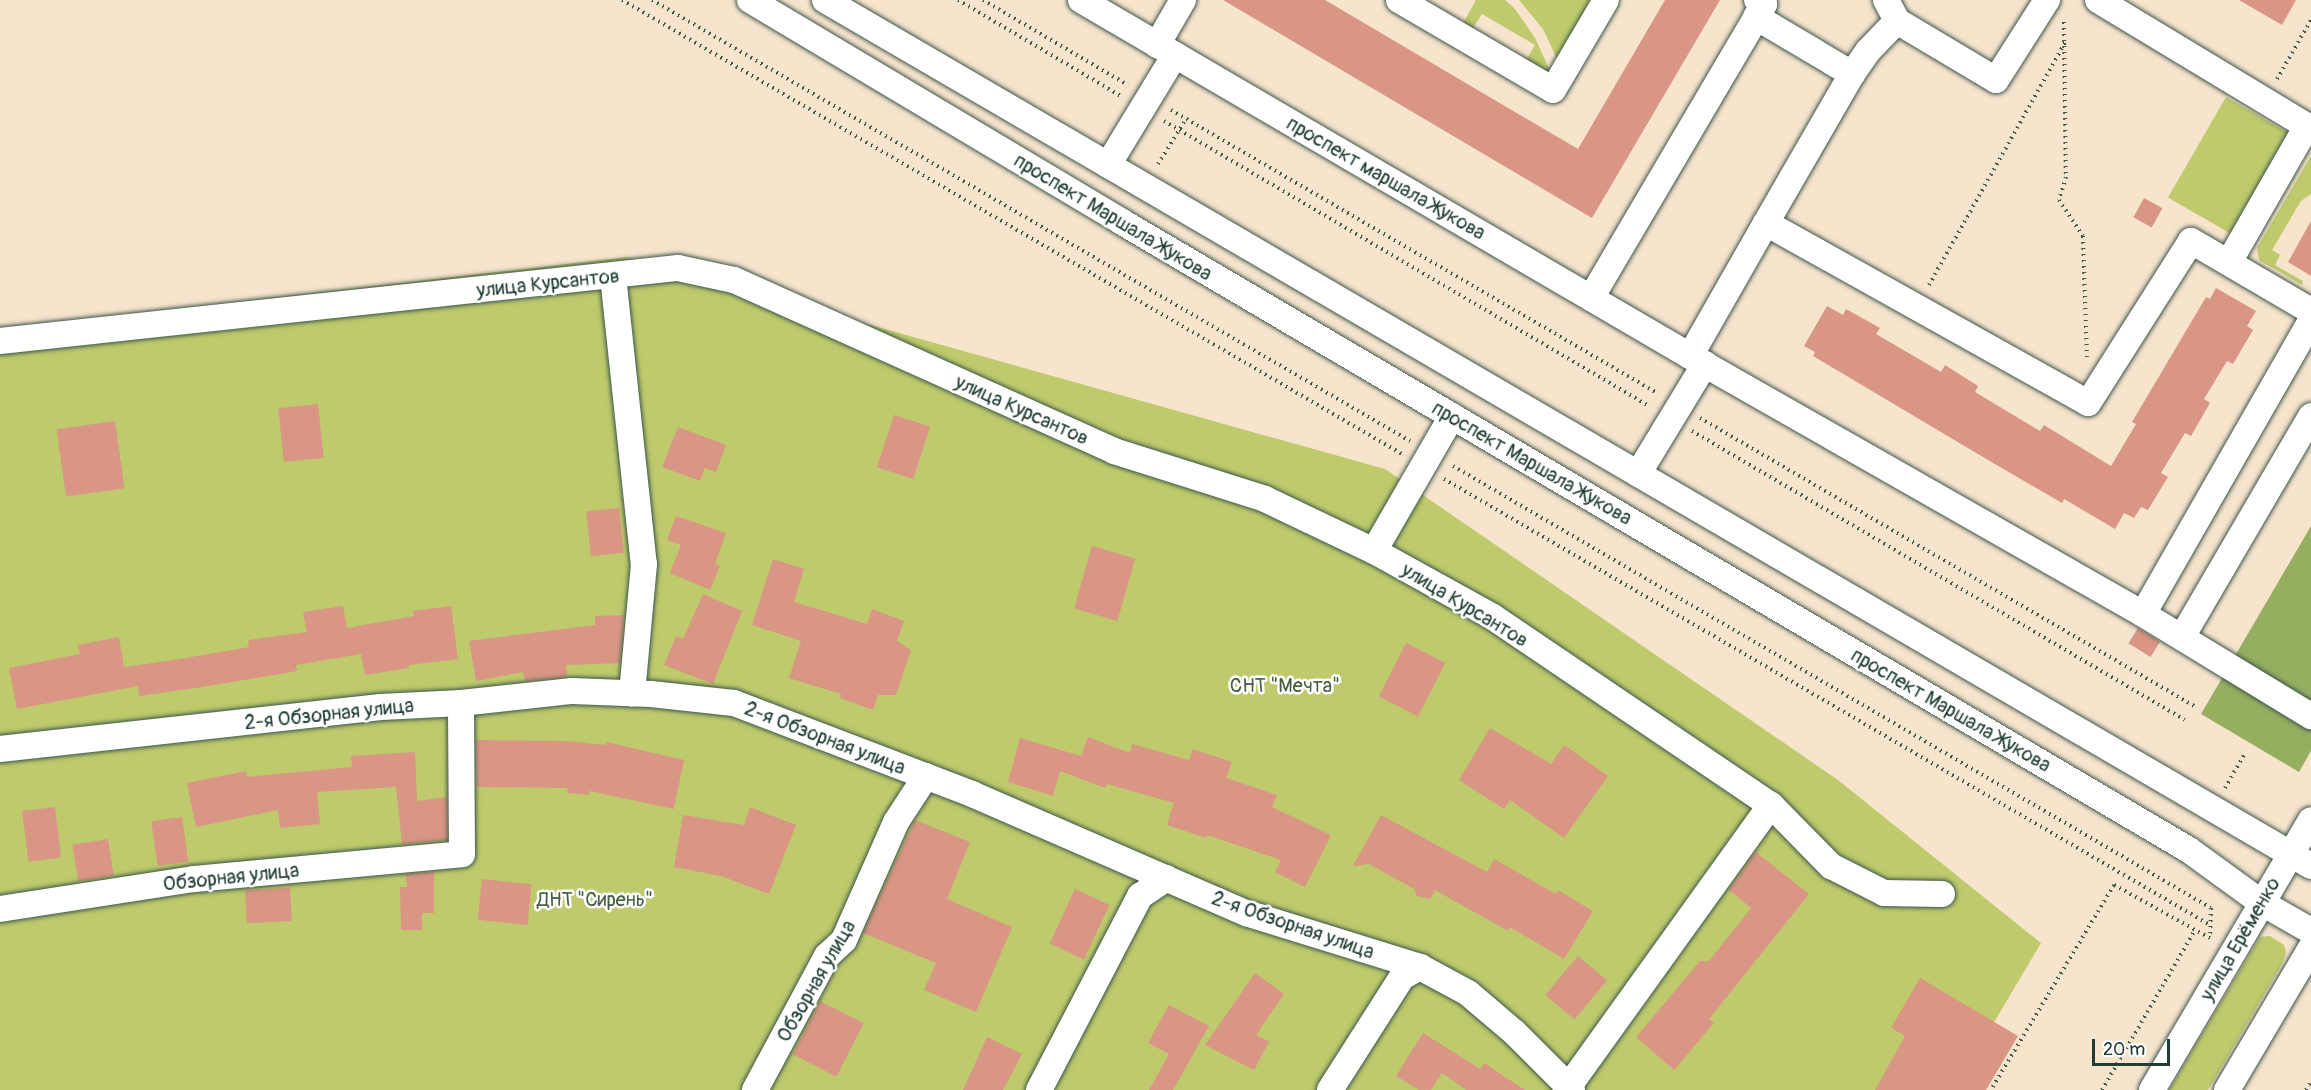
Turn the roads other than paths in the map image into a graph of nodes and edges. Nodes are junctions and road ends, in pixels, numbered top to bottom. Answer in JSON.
{"nodes":[{"id":1,"x":750,"y":0,"type":"edge"},
{"id":2,"x":825,"y":0,"type":"edge"},
{"id":3,"x":1081,"y":0,"type":"edge"},
{"id":4,"x":1183,"y":0,"type":"edge"},
{"id":5,"x":1399,"y":0,"type":"edge"},
{"id":6,"x":1606,"y":0,"type":"edge"},
{"id":7,"x":2098,"y":0,"type":"edge"},
{"id":8,"x":2055,"y":5,"type":"edge"},
{"id":9,"x":1756,"y":9,"type":"edge"},
{"id":10,"x":1892,"y":11,"type":"edge"},
{"id":11,"x":1166,"y":50,"type":"junction"},
{"id":12,"x":1852,"y":74,"type":"junction"},
{"id":13,"x":1108,"y":165,"type":"junction"},
{"id":14,"x":1766,"y":223,"type":"junction"},
{"id":15,"x":2229,"y":262,"type":"junction"},
{"id":16,"x":613,"y":276,"type":"junction"},
{"id":17,"x":1591,"y":298,"type":"junction"},
{"id":18,"x":2311,"y":311,"type":"edge"},
{"id":19,"x":2311,"y":321,"type":"edge"},
{"id":20,"x":0,"y":341,"type":"edge"},
{"id":21,"x":1698,"y":360,"type":"junction"},
{"id":22,"x":1452,"y":416,"type":"junction"},
{"id":23,"x":2311,"y":416,"type":"edge"},
{"id":24,"x":1638,"y":474,"type":"junction"},
{"id":25,"x":1374,"y":551,"type":"junction"},
{"id":26,"x":2143,"y":614,"type":"junction"},
{"id":27,"x":2182,"y":637,"type":"junction"},
{"id":28,"x":632,"y":693,"type":"junction"},
{"id":29,"x":461,"y":703,"type":"junction"},
{"id":30,"x":2311,"y":716,"type":"edge"},
{"id":31,"x":0,"y":749,"type":"edge"},
{"id":32,"x":926,"y":776,"type":"junction"},
{"id":33,"x":1771,"y":805,"type":"junction"},
{"id":34,"x":2311,"y":820,"type":"edge"},
{"id":35,"x":2301,"y":860,"type":"edge"},
{"id":36,"x":1167,"y":878,"type":"junction"},
{"id":37,"x":1942,"y":894,"type":"dead end"},
{"id":38,"x":2262,"y":903,"type":"junction"},
{"id":39,"x":0,"y":909,"type":"edge"},
{"id":40,"x":2311,"y":931,"type":"edge"},
{"id":41,"x":2311,"y":948,"type":"edge"},
{"id":42,"x":1420,"y":967,"type":"junction"},
{"id":43,"x":1569,"y":1089,"type":"edge"},
{"id":44,"x":755,"y":1090,"type":"edge"},
{"id":45,"x":1039,"y":1090,"type":"edge"},
{"id":46,"x":1330,"y":1090,"type":"edge"},
{"id":47,"x":2152,"y":1090,"type":"edge"},
{"id":48,"x":2227,"y":1090,"type":"edge"}],
"edges":[{"from":1,"to":22,"type":"street","name":"проспект Маршала Жукова"},
{"from":2,"to":13,"type":"street","name":"проспект Маршала Жукова"},
{"from":3,"to":11,"type":"street","name":"проспект маршала Жукова"},
{"from":4,"to":11,"type":"street"},
{"from":5,"to":6,"type":"street"},
{"from":7,"to":15,"type":"street"},
{"from":8,"to":10,"type":"street"},
{"from":9,"to":12,"type":"street"},
{"from":9,"to":17,"type":"street"},
{"from":10,"to":12,"type":"street"},
{"from":11,"to":13,"type":"street"},
{"from":11,"to":17,"type":"street","name":"проспект маршала Жукова"},
{"from":12,"to":14,"type":"street"},
{"from":13,"to":24,"type":"street","name":"проспект Маршала Жукова"},
{"from":14,"to":15,"type":"street"},
{"from":14,"to":21,"type":"street"},
{"from":15,"to":18,"type":"street"},
{"from":16,"to":20,"type":"street","name":"улица Курсантов"},
{"from":16,"to":25,"type":"street","name":"улица Курсантов"},
{"from":16,"to":28,"type":"street"},
{"from":17,"to":21,"type":"street","name":"проспект маршала Жукова"},
{"from":19,"to":26,"type":"street"},
{"from":21,"to":24,"type":"street"},
{"from":21,"to":26,"type":"street","name":"проспект маршала Жукова"},
{"from":22,"to":25,"type":"street"},
{"from":22,"to":38,"type":"street","name":"проспект Маршала Жукова"},
{"from":23,"to":27,"type":"street"},
{"from":24,"to":35,"type":"street","name":"проспект Маршала Жукова"},
{"from":25,"to":33,"type":"street","name":"улица Курсантов"},
{"from":26,"to":27,"type":"street","name":"проспект маршала Жукова"},
{"from":27,"to":30,"type":"street","name":"проспект маршала Жукова"},
{"from":28,"to":29,"type":"street","name":"2-я Обзорная улица"},
{"from":28,"to":32,"type":"street","name":"2-я Обзорная улица"},
{"from":29,"to":31,"type":"street","name":"2-я Обзорная улица"},
{"from":29,"to":39,"type":"street","name":"Обзорная улица"},
{"from":32,"to":36,"type":"street","name":"2-я Обзорная улица"},
{"from":32,"to":44,"type":"street","name":"Обзорная улица"},
{"from":33,"to":37,"type":"street","name":"улица Курсантов"},
{"from":33,"to":43,"type":"street"},
{"from":34,"to":35,"type":"street","name":"улица Ерёменко"},
{"from":35,"to":38,"type":"street","name":"улица Ерёменко"},
{"from":36,"to":42,"type":"street","name":"2-я Обзорная улица"},
{"from":36,"to":45,"type":"street"},
{"from":38,"to":40,"type":"street","name":"проспект Маршала Жукова"},
{"from":38,"to":47,"type":"street","name":"улица Ерёменко"},
{"from":41,"to":48,"type":"street"},
{"from":42,"to":43,"type":"street","name":"2-я Обзорная улица"},
{"from":42,"to":46,"type":"street"}]}
